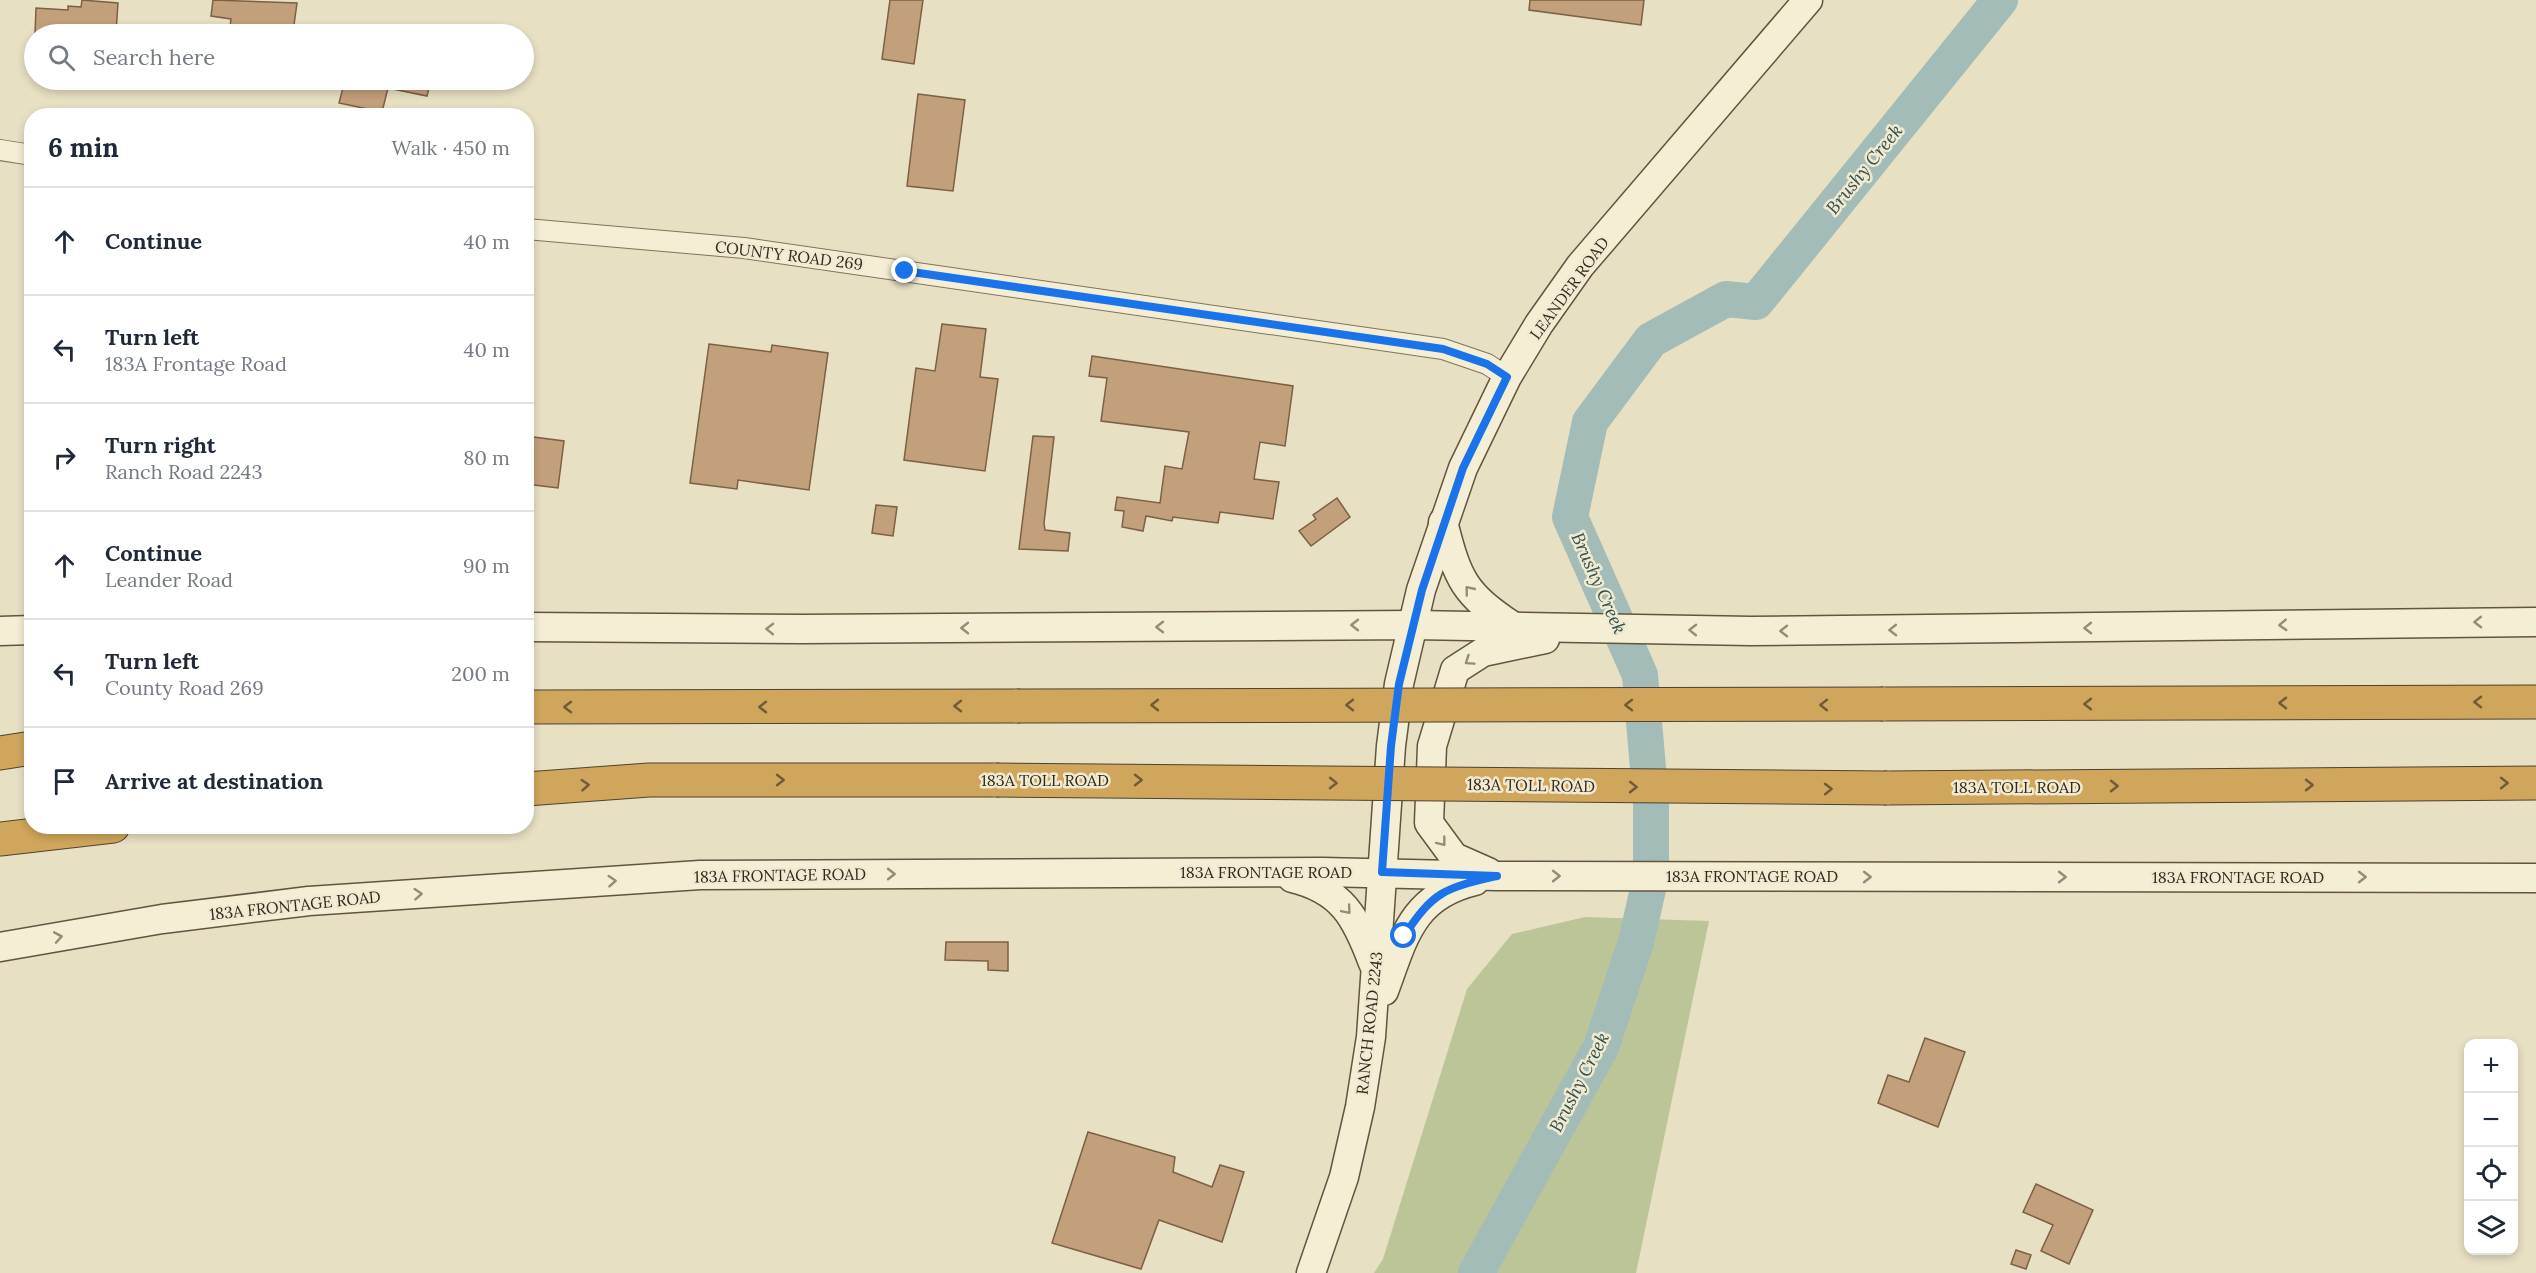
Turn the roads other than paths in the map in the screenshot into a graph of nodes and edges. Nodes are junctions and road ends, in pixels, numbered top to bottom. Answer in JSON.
{"nodes":[{"id":1,"x":1808,"y":0,"type":"edge"},
{"id":2,"x":0,"y":150,"type":"edge"},
{"id":3,"x":24,"y":154,"type":"edge"},
{"id":4,"x":534,"y":230,"type":"edge"},
{"id":5,"x":1507,"y":377,"type":"junction"},
{"id":6,"x":1443,"y":522,"type":"junction"},
{"id":7,"x":2536,"y":622,"type":"edge"},
{"id":8,"x":1414,"y":625,"type":"junction"},
{"id":9,"x":534,"y":627,"type":"edge"},
{"id":10,"x":24,"y":630,"type":"edge"},
{"id":11,"x":0,"y":631,"type":"edge"},
{"id":12,"x":1520,"y":633,"type":"junction"},
{"id":13,"x":2536,"y":702,"type":"edge"},
{"id":14,"x":534,"y":707,"type":"edge"},
{"id":15,"x":24,"y":749,"type":"edge"},
{"id":16,"x":0,"y":753,"type":"edge"},
{"id":17,"x":2536,"y":783,"type":"edge"},
{"id":18,"x":534,"y":788,"type":"edge"},
{"id":19,"x":43,"y":834,"type":"edge"},
{"id":20,"x":0,"y":839,"type":"edge"},
{"id":21,"x":1257,"y":872,"type":"junction"},
{"id":22,"x":1382,"y":872,"type":"junction"},
{"id":23,"x":1497,"y":876,"type":"junction"},
{"id":24,"x":2536,"y":878,"type":"edge"},
{"id":25,"x":0,"y":947,"type":"edge"},
{"id":26,"x":1376,"y":971,"type":"junction"},
{"id":27,"x":1371,"y":1026,"type":"junction"},
{"id":28,"x":1311,"y":1273,"type":"edge"}],
"edges":[{"from":1,"to":5,"type":"main road","name":"LEANDER ROAD"},
{"from":2,"to":3,"type":"street"},
{"from":4,"to":5,"type":"street","name":"COUNTY ROAD 269"},
{"from":5,"to":6,"type":"main road","name":"LEANDER ROAD"},
{"from":6,"to":8,"type":"main road","name":"LEANDER ROAD"},
{"from":12,"to":6,"type":"main road","one_way":true},
{"from":7,"to":12,"type":"main road","one_way":true},
{"from":8,"to":9,"type":"main road","one_way":true},
{"from":8,"to":12,"type":"main road"},
{"from":8,"to":22,"type":"main road","name":"RANCH ROAD 2243"},
{"from":10,"to":11,"type":"main road"},
{"from":12,"to":23,"type":"main road","one_way":true},
{"from":13,"to":14,"type":"highway","one_way":true,"bridge":true},
{"from":15,"to":16,"type":"highway"},
{"from":18,"to":17,"type":"highway","name":"183A TOLL ROAD","one_way":true,"bridge":true},
{"from":19,"to":20,"type":"highway"},
{"from":21,"to":22,"type":"main road","name":"183A FRONTAGE ROAD"},
{"from":25,"to":21,"type":"main road","name":"183A FRONTAGE ROAD","one_way":true},
{"from":21,"to":26,"type":"main road","one_way":true},
{"from":22,"to":23,"type":"main road","name":"183A FRONTAGE ROAD"},
{"from":22,"to":26,"type":"main road","name":"RANCH ROAD 2243"},
{"from":23,"to":24,"type":"main road","name":"183A FRONTAGE ROAD","one_way":true},
{"from":23,"to":27,"type":"main road"},
{"from":26,"to":27,"type":"main road","name":"RANCH ROAD 2243"},
{"from":27,"to":28,"type":"main road","name":"RANCH ROAD 2243"}]}
